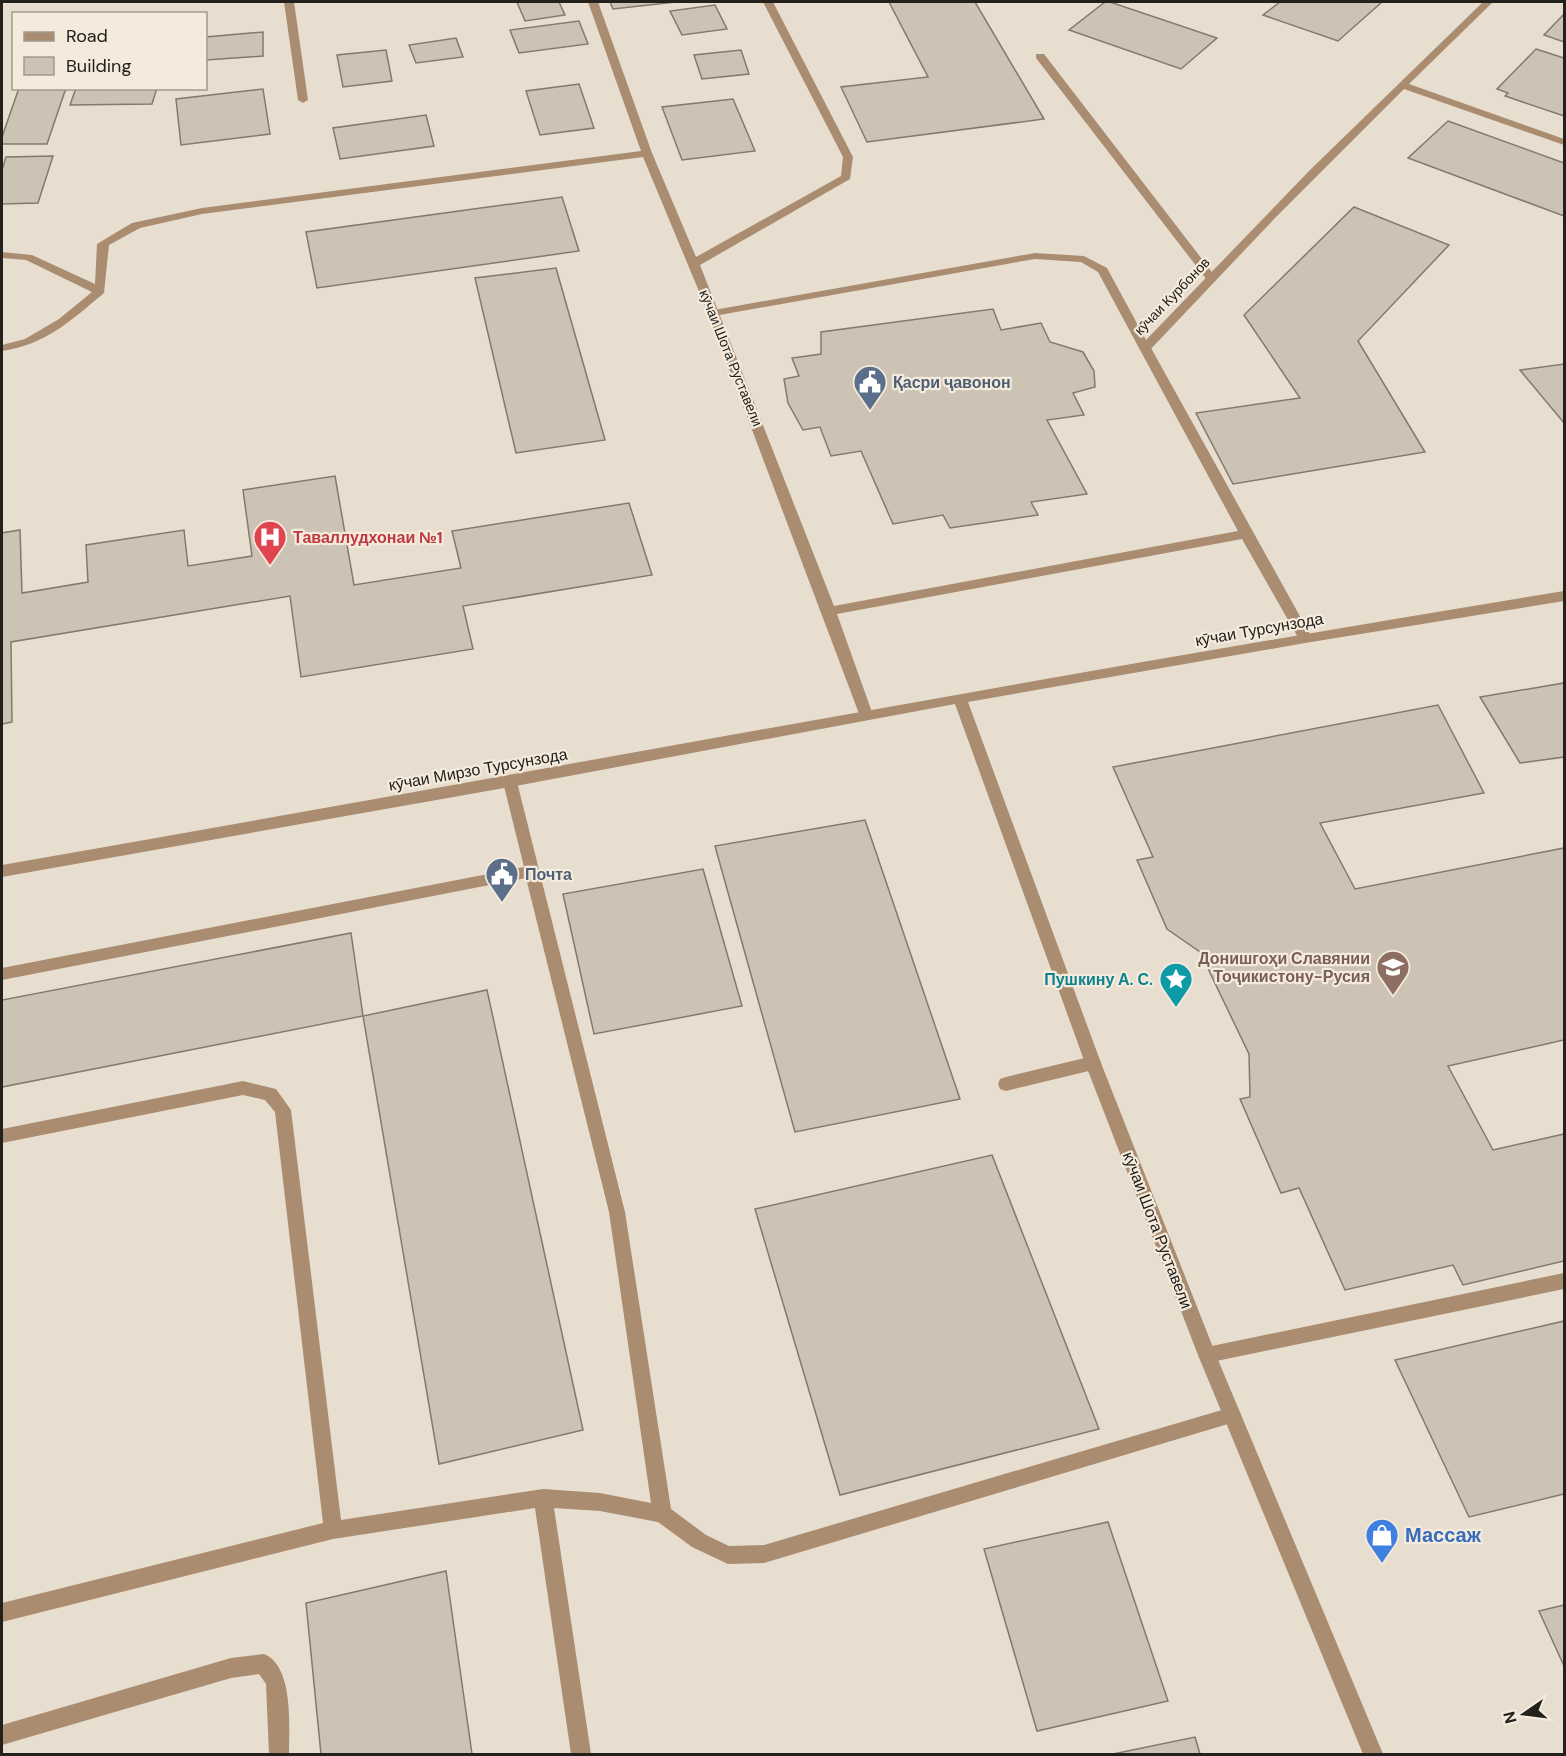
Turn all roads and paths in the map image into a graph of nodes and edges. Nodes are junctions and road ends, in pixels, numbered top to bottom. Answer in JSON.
{"nodes":[{"id":1,"x":289,"y":2,"type":"edge"},
{"id":2,"x":593,"y":2,"type":"edge"},
{"id":3,"x":768,"y":2,"type":"edge"},
{"id":4,"x":1488,"y":2,"type":"edge"},
{"id":5,"x":1040,"y":56,"type":"dead end"},
{"id":6,"x":1402,"y":85,"type":"junction"},
{"id":7,"x":303,"y":100,"type":"dead end"},
{"id":8,"x":1564,"y":142,"type":"edge"},
{"id":9,"x":646,"y":153,"type":"junction"},
{"id":10,"x":2,"y":255,"type":"edge"},
{"id":11,"x":693,"y":264,"type":"junction"},
{"id":12,"x":1211,"y":278,"type":"junction"},
{"id":13,"x":100,"y":291,"type":"junction"},
{"id":14,"x":714,"y":313,"type":"junction"},
{"id":15,"x":2,"y":348,"type":"edge"},
{"id":16,"x":1145,"y":348,"type":"junction"},
{"id":17,"x":1246,"y":534,"type":"junction"},
{"id":18,"x":1564,"y":596,"type":"edge"},
{"id":19,"x":829,"y":611,"type":"junction"},
{"id":20,"x":1305,"y":638,"type":"junction"},
{"id":21,"x":960,"y":700,"type":"junction"},
{"id":22,"x":866,"y":715,"type":"junction"},
{"id":23,"x":510,"y":782,"type":"junction"},
{"id":24,"x":2,"y":870,"type":"edge"},
{"id":25,"x":532,"y":871,"type":"junction"},
{"id":26,"x":2,"y":974,"type":"edge"},
{"id":27,"x":1093,"y":1063,"type":"junction"},
{"id":28,"x":1006,"y":1084,"type":"dead end"},
{"id":29,"x":2,"y":1136,"type":"edge"},
{"id":30,"x":1564,"y":1281,"type":"edge"},
{"id":31,"x":1207,"y":1355,"type":"junction"},
{"id":32,"x":1232,"y":1415,"type":"junction"},
{"id":33,"x":543,"y":1498,"type":"junction"},
{"id":34,"x":662,"y":1514,"type":"junction"},
{"id":35,"x":333,"y":1530,"type":"junction"},
{"id":36,"x":2,"y":1613,"type":"edge"},
{"id":37,"x":2,"y":1735,"type":"edge"},
{"id":38,"x":279,"y":1755,"type":"edge"},
{"id":39,"x":581,"y":1755,"type":"edge"},
{"id":40,"x":1373,"y":1755,"type":"edge"}],
"edges":[{"from":1,"to":7,"type":"street"},
{"from":2,"to":9,"type":"street","name":"кӯчаи Шота Руставели"},
{"from":3,"to":11,"type":"street"},
{"from":4,"to":6,"type":"street","name":"кӯчаи Курбонов"},
{"from":5,"to":12,"type":"street"},
{"from":6,"to":8,"type":"street"},
{"from":6,"to":12,"type":"street","name":"кӯчаи Курбонов"},
{"from":9,"to":11,"type":"street","name":"кӯчаи Шота Руставели"},
{"from":9,"to":13,"type":"street"},
{"from":10,"to":13,"type":"street"},
{"from":11,"to":14,"type":"street","name":"кӯчаи Шота Руставели"},
{"from":12,"to":16,"type":"street","name":"кӯчаи Курбонов"},
{"from":13,"to":15,"type":"street"},
{"from":14,"to":16,"type":"street","name":"кӯчаи Курбонов"},
{"from":14,"to":19,"type":"street","name":"кӯчаи Шота Руставели"},
{"from":16,"to":17,"type":"street"},
{"from":17,"to":19,"type":"street"},
{"from":17,"to":20,"type":"street"},
{"from":18,"to":20,"type":"street","name":"кӯчаи Турсунзода"},
{"from":19,"to":22,"type":"street","name":"кӯчаи Шота Руставели"},
{"from":20,"to":21,"type":"street","name":"кӯчаи Турсунзода"},
{"from":21,"to":22,"type":"street","name":"кӯчаи Мирзо Турсунзода"},
{"from":21,"to":27,"type":"street","name":"кӯчаи Шота Руставели"},
{"from":22,"to":23,"type":"street","name":"кӯчаи Мирзо Турсунзода"},
{"from":23,"to":24,"type":"street","name":"кӯчаи Мирзо Турсунзода"},
{"from":23,"to":25,"type":"street"},
{"from":25,"to":26,"type":"street"},
{"from":25,"to":34,"type":"street"},
{"from":27,"to":28,"type":"street"},
{"from":27,"to":31,"type":"street","name":"кӯчаи Шота Руставели"},
{"from":29,"to":35,"type":"street"},
{"from":30,"to":31,"type":"street"},
{"from":31,"to":32,"type":"street","name":"кӯчаи Шота Руставели"},
{"from":32,"to":34,"type":"street"},
{"from":32,"to":40,"type":"street","name":"кӯчаи Шота Руставели"},
{"from":33,"to":34,"type":"street"},
{"from":33,"to":35,"type":"street"},
{"from":33,"to":39,"type":"street"},
{"from":35,"to":36,"type":"street"},
{"from":37,"to":38,"type":"street"}]}
